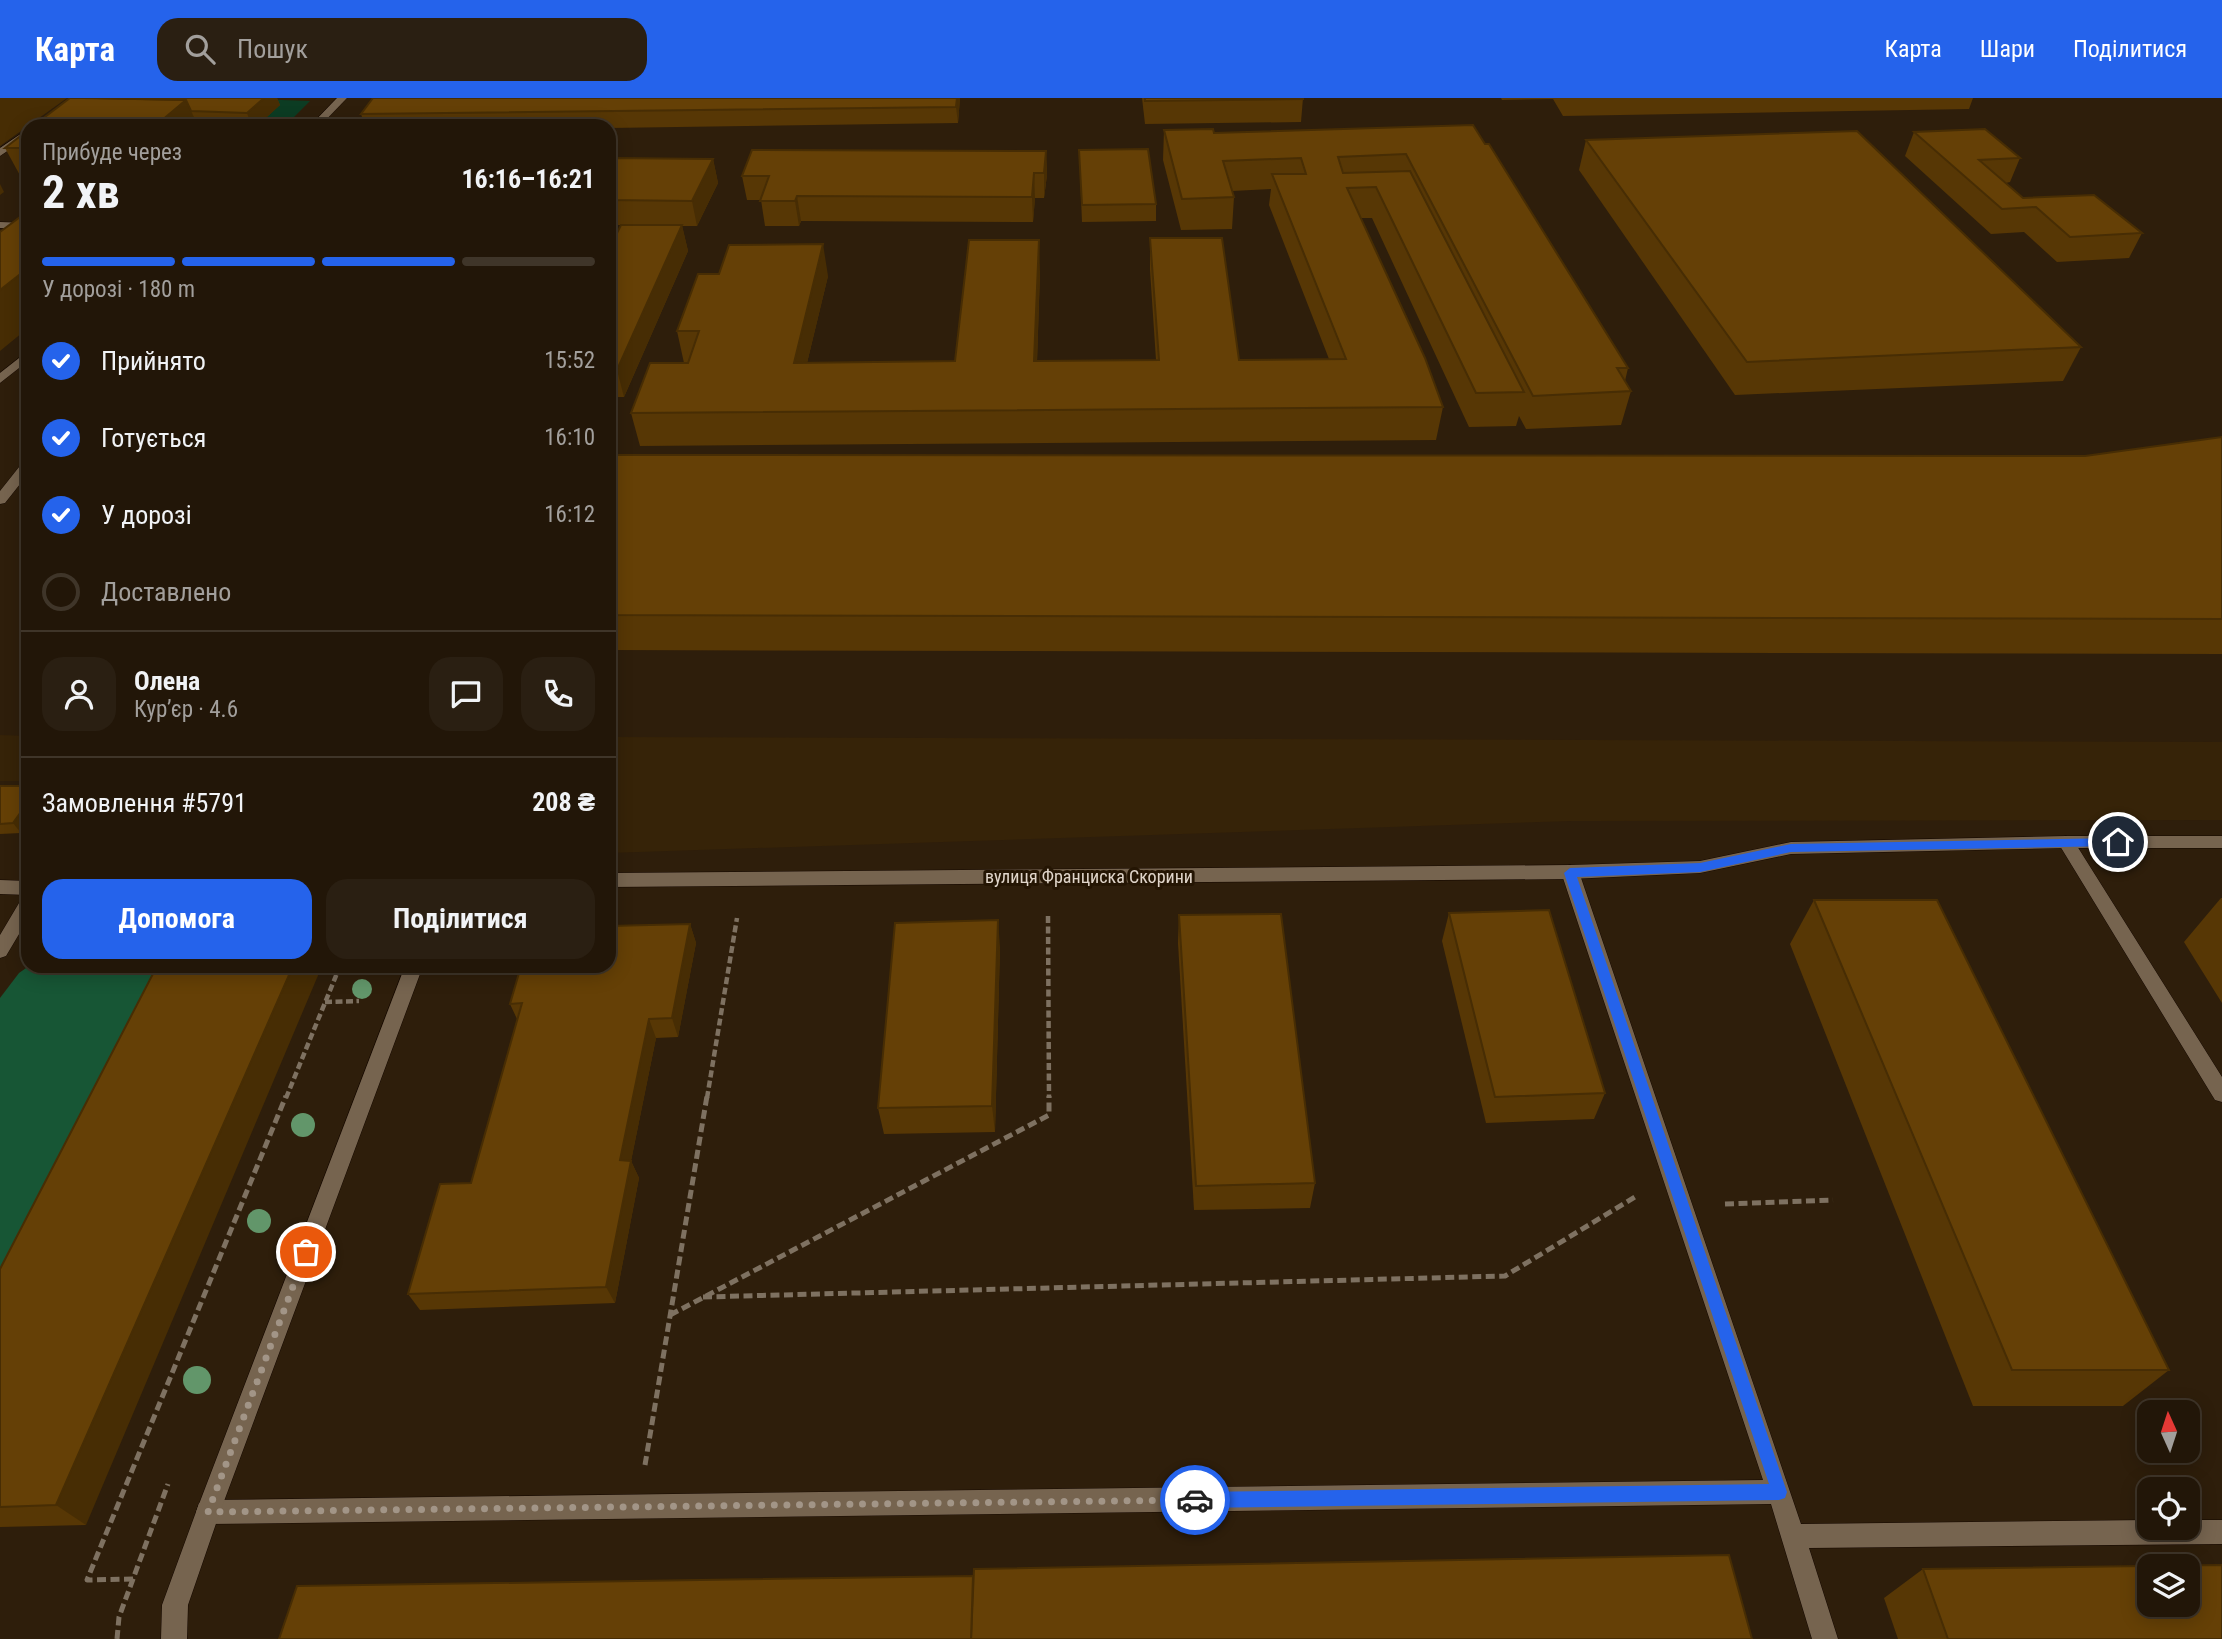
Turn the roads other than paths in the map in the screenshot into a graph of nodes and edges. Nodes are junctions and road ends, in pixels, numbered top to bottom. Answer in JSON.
{"nodes":[{"id":1,"x":342,"y":98,"type":"edge"},
{"id":2,"x":322,"y":119,"type":"edge"},
{"id":3,"x":21,"y":137,"type":"edge"},
{"id":4,"x":0,"y":153,"type":"edge"},
{"id":5,"x":0,"y":225,"type":"edge"},
{"id":6,"x":21,"y":226,"type":"edge"},
{"id":7,"x":21,"y":361,"type":"edge"},
{"id":8,"x":0,"y":379,"type":"edge"},
{"id":9,"x":21,"y":474,"type":"edge"},
{"id":10,"x":0,"y":500,"type":"edge"},
{"id":11,"x":2066,"y":842,"type":"junction"},
{"id":12,"x":2222,"y":842,"type":"edge"},
{"id":13,"x":1570,"y":873,"type":"junction"},
{"id":14,"x":616,"y":880,"type":"edge"},
{"id":15,"x":0,"y":887,"type":"edge"},
{"id":16,"x":21,"y":888,"type":"edge"},
{"id":17,"x":21,"y":915,"type":"edge"},
{"id":18,"x":0,"y":951,"type":"edge"},
{"id":19,"x":411,"y":973,"type":"edge"},
{"id":20,"x":2222,"y":1094,"type":"edge"},
{"id":21,"x":1779,"y":1492,"type":"junction"},
{"id":22,"x":208,"y":1512,"type":"junction"},
{"id":23,"x":2222,"y":1532,"type":"edge"},
{"id":24,"x":1793,"y":1536,"type":"junction"},
{"id":25,"x":174,"y":1639,"type":"edge"},
{"id":26,"x":1825,"y":1639,"type":"edge"}],
"edges":[{"from":1,"to":2,"type":"street"},
{"from":3,"to":4,"type":"street"},
{"from":5,"to":6,"type":"street"},
{"from":7,"to":8,"type":"street"},
{"from":9,"to":10,"type":"street"},
{"from":11,"to":12,"type":"street","name":"вулиця Франциска Скорини"},
{"from":11,"to":13,"type":"street","name":"вулиця Франциска Скорини"},
{"from":11,"to":20,"type":"street"},
{"from":13,"to":14,"type":"street","name":"вулиця Франциска Скорини"},
{"from":13,"to":21,"type":"street"},
{"from":15,"to":16,"type":"street"},
{"from":17,"to":18,"type":"street"},
{"from":19,"to":22,"type":"street"},
{"from":21,"to":22,"type":"street"},
{"from":21,"to":24,"type":"street"},
{"from":22,"to":25,"type":"street"},
{"from":23,"to":24,"type":"street"},
{"from":24,"to":26,"type":"street"}]}
